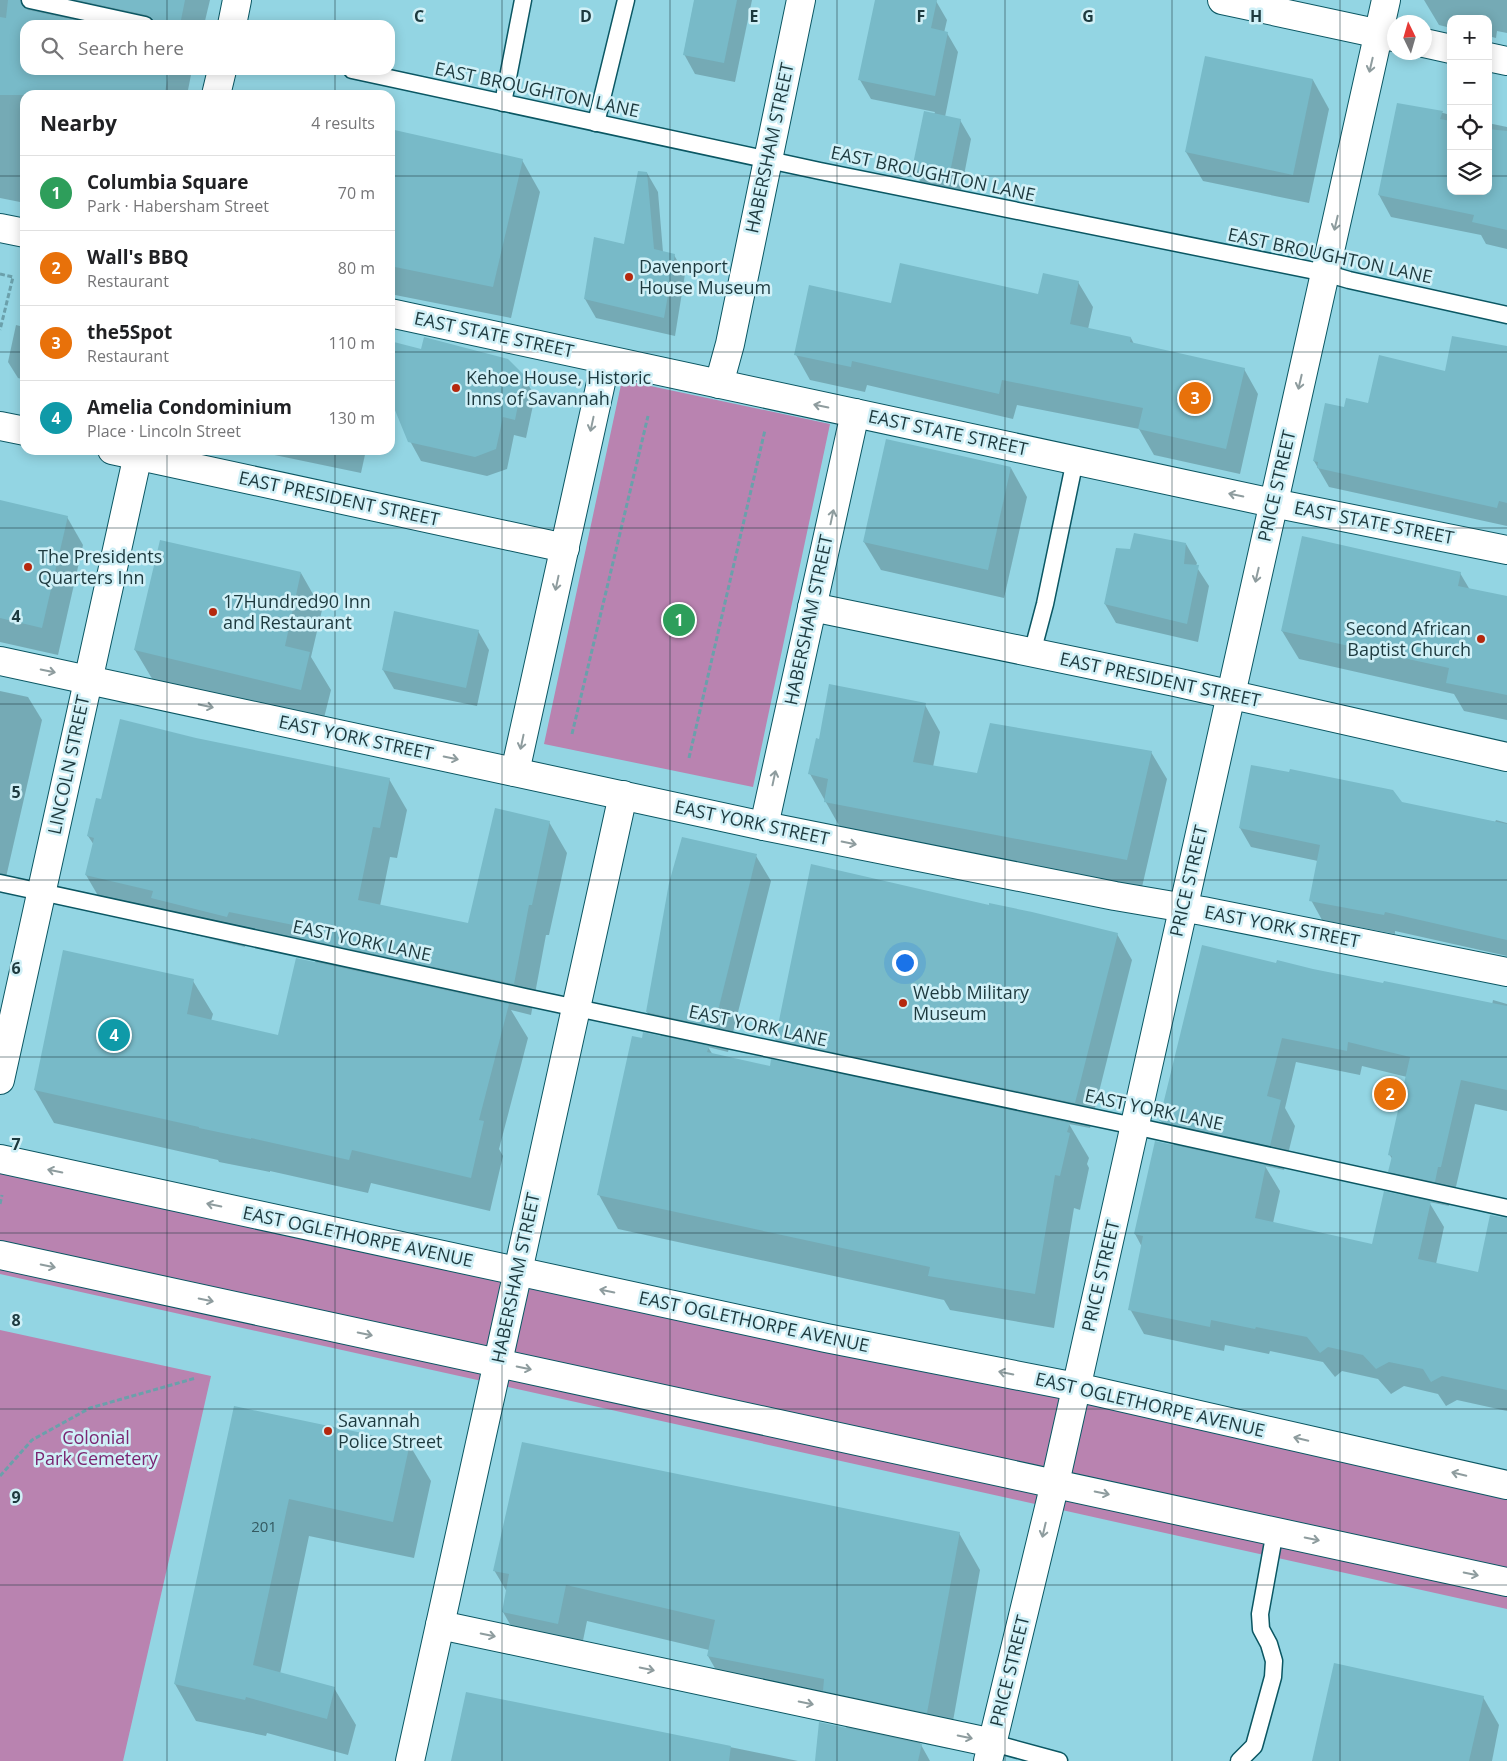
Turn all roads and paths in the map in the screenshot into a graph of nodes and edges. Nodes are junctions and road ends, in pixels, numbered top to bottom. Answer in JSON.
{"nodes":[{"id":1,"x":30,"y":0,"type":"edge"},
{"id":2,"x":237,"y":0,"type":"edge"},
{"id":3,"x":523,"y":0,"type":"edge"},
{"id":4,"x":626,"y":0,"type":"edge"},
{"id":5,"x":801,"y":0,"type":"edge"},
{"id":6,"x":1222,"y":0,"type":"edge"},
{"id":7,"x":1386,"y":0,"type":"edge"},
{"id":8,"x":122,"y":20,"type":"edge"},
{"id":9,"x":233,"y":20,"type":"edge"},
{"id":10,"x":1386,"y":35,"type":"edge"},
{"id":11,"x":1432,"y":45,"type":"edge"},
{"id":12,"x":1447,"y":48,"type":"edge"},
{"id":13,"x":1492,"y":58,"type":"edge"},
{"id":14,"x":1507,"y":61,"type":"edge"},
{"id":15,"x":221,"y":75,"type":"edge"},
{"id":16,"x":375,"y":75,"type":"edge"},
{"id":17,"x":217,"y":90,"type":"edge"},
{"id":18,"x":504,"y":103,"type":"junction"},
{"id":19,"x":596,"y":123,"type":"junction"},
{"id":20,"x":768,"y":159,"type":"junction"},
{"id":21,"x":0,"y":228,"type":"edge"},
{"id":22,"x":20,"y":232,"type":"edge"},
{"id":23,"x":1325,"y":273,"type":"junction"},
{"id":24,"x":0,"y":274,"type":"edge"},
{"id":25,"x":0,"y":310,"type":"edge"},
{"id":26,"x":5,"y":311,"type":"junction"},
{"id":27,"x":395,"y":313,"type":"edge"},
{"id":28,"x":1507,"y":315,"type":"edge"},
{"id":29,"x":0,"y":330,"type":"edge"},
{"id":30,"x":606,"y":360,"type":"junction"},
{"id":31,"x":719,"y":384,"type":"junction"},
{"id":32,"x":855,"y":413,"type":"junction"},
{"id":33,"x":648,"y":416,"type":"dead end"},
{"id":34,"x":0,"y":426,"type":"edge"},
{"id":35,"x":20,"y":430,"type":"edge"},
{"id":36,"x":765,"y":430,"type":"dead end"},
{"id":37,"x":128,"y":455,"type":"edge"},
{"id":38,"x":143,"y":455,"type":"edge"},
{"id":39,"x":1074,"y":460,"type":"junction"},
{"id":40,"x":1273,"y":503,"type":"junction"},
{"id":41,"x":565,"y":548,"type":"junction"},
{"id":42,"x":1507,"y":550,"type":"edge"},
{"id":43,"x":812,"y":607,"type":"junction"},
{"id":44,"x":1032,"y":653,"type":"junction"},
{"id":45,"x":0,"y":660,"type":"edge"},
{"id":46,"x":88,"y":680,"type":"junction"},
{"id":47,"x":1230,"y":694,"type":"junction"},
{"id":48,"x":572,"y":734,"type":"dead end"},
{"id":49,"x":1507,"y":757,"type":"edge"},
{"id":50,"x":690,"y":758,"type":"dead end"},
{"id":51,"x":515,"y":772,"type":"junction"},
{"id":52,"x":623,"y":796,"type":"junction"},
{"id":53,"x":764,"y":826,"type":"junction"},
{"id":54,"x":0,"y":883,"type":"edge"},
{"id":55,"x":41,"y":892,"type":"junction"},
{"id":56,"x":1183,"y":908,"type":"junction"},
{"id":57,"x":1507,"y":972,"type":"edge"},
{"id":58,"x":576,"y":1008,"type":"junction"},
{"id":59,"x":0,"y":1080,"type":"edge"},
{"id":60,"x":1134,"y":1126,"type":"junction"},
{"id":61,"x":0,"y":1159,"type":"edge"},
{"id":62,"x":1507,"y":1208,"type":"edge"},
{"id":63,"x":0,"y":1255,"type":"edge"},
{"id":64,"x":518,"y":1271,"type":"junction"},
{"id":65,"x":498,"y":1363,"type":"junction"},
{"id":66,"x":196,"y":1378,"type":"dead end"},
{"id":67,"x":1076,"y":1387,"type":"junction"},
{"id":68,"x":0,"y":1476,"type":"edge"},
{"id":69,"x":1055,"y":1483,"type":"junction"},
{"id":70,"x":1507,"y":1485,"type":"edge"},
{"id":71,"x":1275,"y":1531,"type":"junction"},
{"id":72,"x":1507,"y":1582,"type":"edge"},
{"id":73,"x":440,"y":1625,"type":"junction"},
{"id":74,"x":990,"y":1752,"type":"edge"},
{"id":75,"x":410,"y":1761,"type":"edge"},
{"id":76,"x":1059,"y":1761,"type":"edge"},
{"id":77,"x":1239,"y":1761,"type":"edge"}],
"edges":[{"from":1,"to":8,"type":"lane"},
{"from":2,"to":9,"type":"street"},
{"from":3,"to":18,"type":"lane"},
{"from":4,"to":19,"type":"lane"},
{"from":5,"to":20,"type":"street","name":"HABERSHAM STREET"},
{"from":6,"to":10,"type":"street"},
{"from":7,"to":10,"type":"street","name":"PRICE STREET"},
{"from":10,"to":23,"type":"street","name":"PRICE STREET","one_way":true},
{"from":11,"to":12,"type":"street"},
{"from":13,"to":14,"type":"street"},
{"from":15,"to":17,"type":"street"},
{"from":16,"to":18,"type":"lane","name":"EAST BROUGHTON LANE"},
{"from":18,"to":19,"type":"lane","name":"EAST BROUGHTON LANE"},
{"from":19,"to":20,"type":"lane","name":"EAST BROUGHTON LANE"},
{"from":20,"to":23,"type":"lane","name":"EAST BROUGHTON LANE"},
{"from":20,"to":31,"type":"street","name":"HABERSHAM STREET"},
{"from":21,"to":22,"type":"street"},
{"from":23,"to":28,"type":"lane","name":"EAST BROUGHTON LANE"},
{"from":23,"to":40,"type":"street","name":"PRICE STREET","one_way":true},
{"from":24,"to":26,"type":"path"},
{"from":25,"to":26,"type":"path"},
{"from":26,"to":29,"type":"path"},
{"from":27,"to":30,"type":"street","name":"EAST STATE STREET"},
{"from":30,"to":31,"type":"street","name":"EAST STATE STREET"},
{"from":30,"to":41,"type":"street","one_way":true},
{"from":32,"to":31,"type":"street","name":"EAST STATE STREET","one_way":true},
{"from":32,"to":39,"type":"street","name":"EAST STATE STREET"},
{"from":43,"to":32,"type":"street","name":"HABERSHAM STREET","one_way":true},
{"from":33,"to":48,"type":"path"},
{"from":34,"to":35,"type":"street"},
{"from":36,"to":50,"type":"path"},
{"from":37,"to":46,"type":"street","name":"LINCOLN STREET"},
{"from":38,"to":41,"type":"street","name":"EAST PRESIDENT STREET"},
{"from":40,"to":39,"type":"street","name":"EAST STATE STREET","one_way":true},
{"from":39,"to":44,"type":"lane"},
{"from":40,"to":42,"type":"street","name":"EAST STATE STREET"},
{"from":40,"to":47,"type":"street","name":"PRICE STREET","one_way":true},
{"from":41,"to":51,"type":"street","one_way":true},
{"from":43,"to":44,"type":"street","name":"EAST PRESIDENT STREET"},
{"from":53,"to":43,"type":"street","name":"HABERSHAM STREET","one_way":true},
{"from":44,"to":47,"type":"street","name":"EAST PRESIDENT STREET"},
{"from":45,"to":46,"type":"street","name":"EAST YORK STREET","one_way":true},
{"from":46,"to":51,"type":"street","name":"EAST YORK STREET","one_way":true},
{"from":46,"to":55,"type":"street","name":"LINCOLN STREET"},
{"from":47,"to":49,"type":"street","name":"EAST PRESIDENT STREET"},
{"from":47,"to":56,"type":"street","name":"PRICE STREET"},
{"from":51,"to":52,"type":"street","name":"EAST YORK STREET"},
{"from":52,"to":53,"type":"street","name":"EAST YORK STREET"},
{"from":52,"to":58,"type":"street","name":"HABERSHAM STREET"},
{"from":53,"to":56,"type":"street","name":"EAST YORK STREET","one_way":true},
{"from":54,"to":55,"type":"lane","name":"EAST YORK LANE"},
{"from":55,"to":58,"type":"lane","name":"EAST YORK LANE"},
{"from":55,"to":59,"type":"street","name":"LINCOLN STREET"},
{"from":56,"to":57,"type":"street","name":"EAST YORK STREET"},
{"from":56,"to":60,"type":"street","name":"PRICE STREET"},
{"from":58,"to":60,"type":"lane","name":"EAST YORK LANE"},
{"from":58,"to":64,"type":"street","name":"HABERSHAM STREET"},
{"from":60,"to":62,"type":"lane","name":"EAST YORK LANE"},
{"from":60,"to":67,"type":"street","name":"PRICE STREET"},
{"from":64,"to":61,"type":"street","name":"EAST OGLETHORPE AVENUE","one_way":true},
{"from":63,"to":65,"type":"street","one_way":true},
{"from":64,"to":65,"type":"street","name":"HABERSHAM STREET"},
{"from":67,"to":64,"type":"street","name":"EAST OGLETHORPE AVENUE","one_way":true},
{"from":65,"to":69,"type":"street","one_way":true},
{"from":65,"to":73,"type":"street","name":"HABERSHAM STREET"},
{"from":66,"to":68,"type":"path"},
{"from":67,"to":69,"type":"street","name":"PRICE STREET"},
{"from":70,"to":67,"type":"street","name":"EAST OGLETHORPE AVENUE","one_way":true},
{"from":69,"to":71,"type":"street","one_way":true},
{"from":69,"to":74,"type":"street","name":"PRICE STREET","one_way":true},
{"from":71,"to":72,"type":"street","one_way":true},
{"from":71,"to":77,"type":"lane"},
{"from":73,"to":74,"type":"street","one_way":true},
{"from":73,"to":75,"type":"street","name":"HABERSHAM STREET"},
{"from":74,"to":76,"type":"lane"}]}
